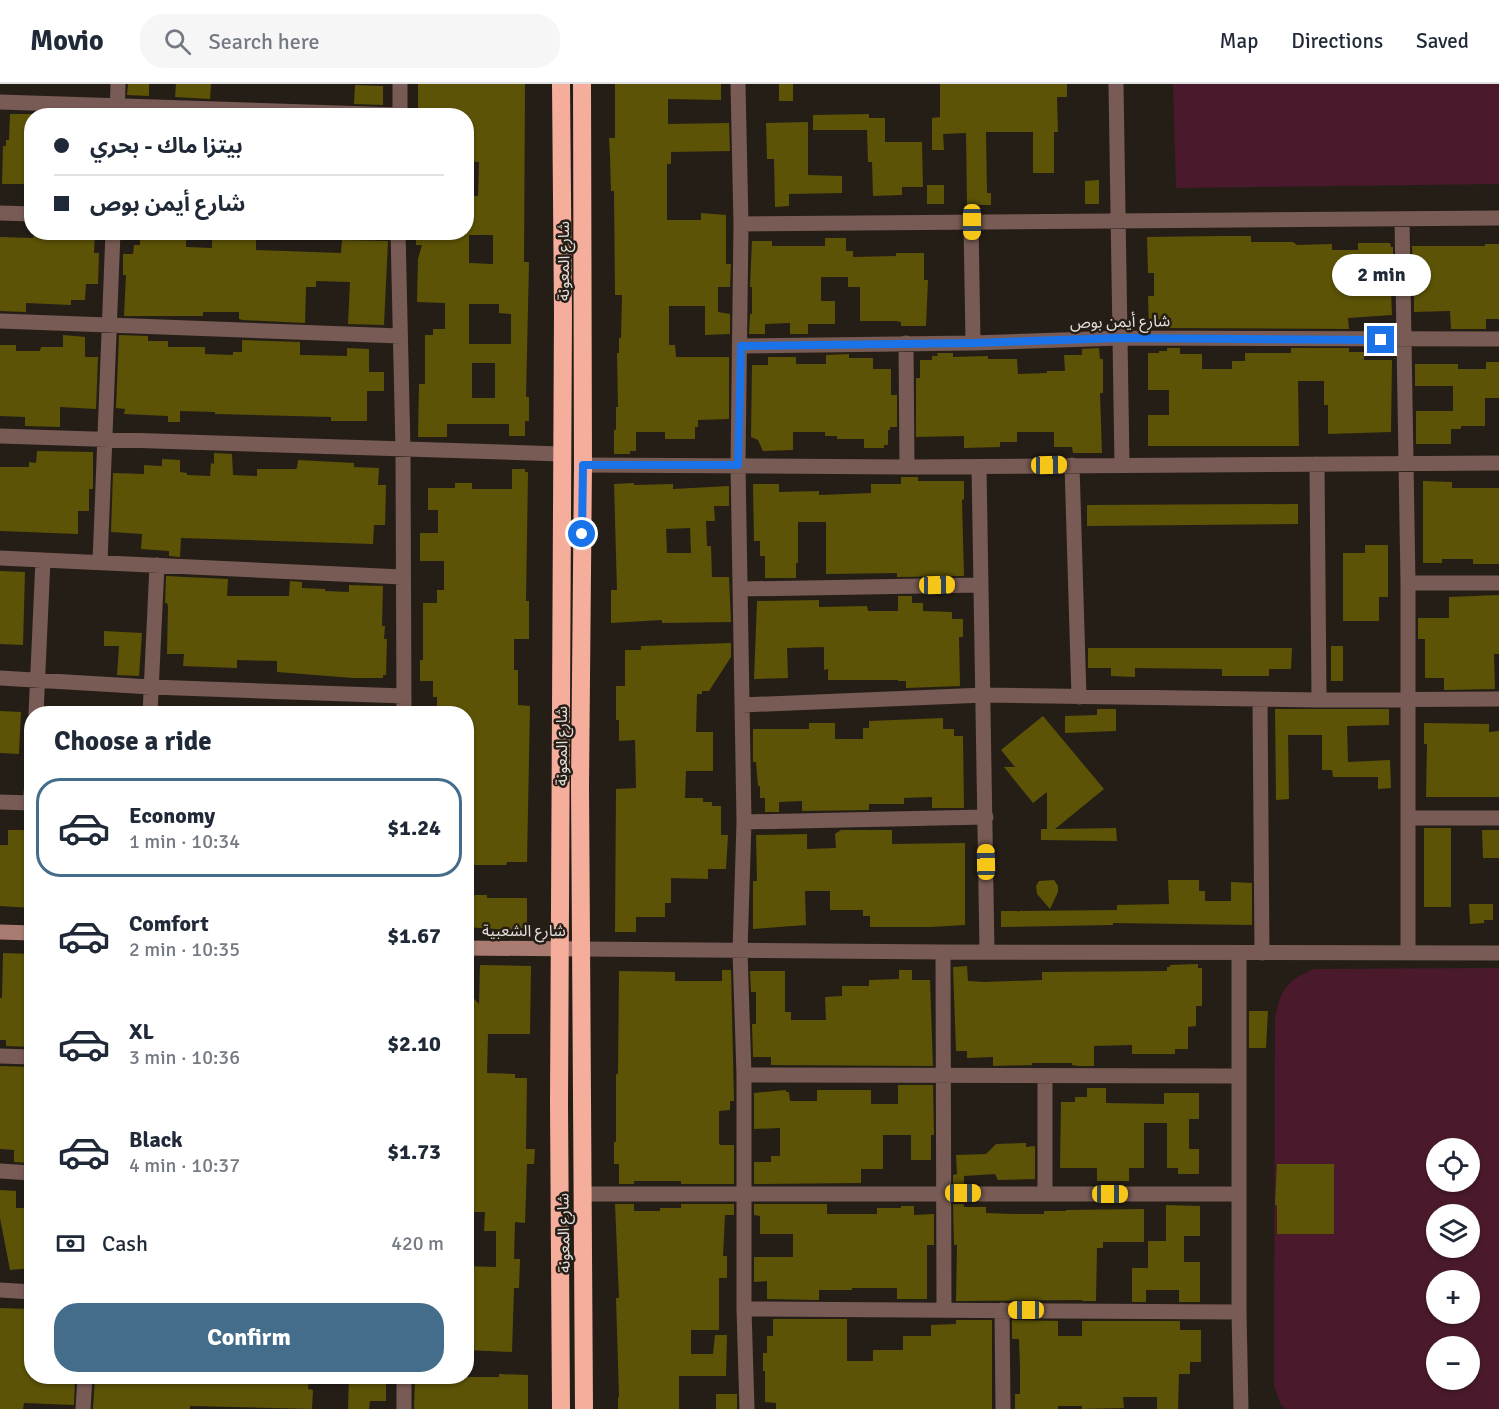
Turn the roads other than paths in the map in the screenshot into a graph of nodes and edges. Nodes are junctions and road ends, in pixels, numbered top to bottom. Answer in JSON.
{"nodes":[{"id":1,"x":118,"y":84,"type":"edge"},
{"id":2,"x":400,"y":84,"type":"edge"},
{"id":3,"x":561,"y":84,"type":"edge"},
{"id":4,"x":582,"y":84,"type":"edge"},
{"id":5,"x":738,"y":84,"type":"edge"},
{"id":6,"x":1116,"y":84,"type":"edge"},
{"id":7,"x":0,"y":102,"type":"edge"},
{"id":8,"x":79,"y":108,"type":"edge"},
{"id":9,"x":118,"y":108,"type":"edge"},
{"id":10,"x":400,"y":108,"type":"edge"},
{"id":11,"x":0,"y":213,"type":"edge"},
{"id":12,"x":24,"y":214,"type":"edge"},
{"id":13,"x":1499,"y":218,"type":"edge"},
{"id":14,"x":1402,"y":219,"type":"junction"},
{"id":15,"x":1119,"y":221,"type":"junction"},
{"id":16,"x":972,"y":222,"type":"junction"},
{"id":17,"x":741,"y":224,"type":"junction"},
{"id":18,"x":113,"y":240,"type":"edge"},
{"id":19,"x":398,"y":240,"type":"edge"},
{"id":20,"x":0,"y":321,"type":"edge"},
{"id":21,"x":109,"y":326,"type":"junction"},
{"id":22,"x":400,"y":336,"type":"junction"},
{"id":23,"x":1119,"y":338,"type":"junction"},
{"id":24,"x":1499,"y":339,"type":"edge"},
{"id":25,"x":1404,"y":340,"type":"junction"},
{"id":26,"x":906,"y":343,"type":"junction"},
{"id":27,"x":973,"y":343,"type":"junction"},
{"id":28,"x":741,"y":346,"type":"junction"},
{"id":29,"x":0,"y":436,"type":"edge"},
{"id":30,"x":105,"y":440,"type":"junction"},
{"id":31,"x":403,"y":450,"type":"junction"},
{"id":32,"x":561,"y":454,"type":"junction"},
{"id":33,"x":1407,"y":463,"type":"junction"},
{"id":34,"x":1499,"y":463,"type":"edge"},
{"id":35,"x":1122,"y":464,"type":"junction"},
{"id":36,"x":1317,"y":464,"type":"junction"},
{"id":37,"x":583,"y":465,"type":"junction"},
{"id":38,"x":738,"y":465,"type":"junction"},
{"id":39,"x":1072,"y":465,"type":"junction"},
{"id":40,"x":907,"y":467,"type":"junction"},
{"id":41,"x":980,"y":467,"type":"junction"},
{"id":42,"x":0,"y":558,"type":"edge"},
{"id":43,"x":43,"y":560,"type":"junction"},
{"id":44,"x":100,"y":562,"type":"junction"},
{"id":45,"x":157,"y":565,"type":"junction"},
{"id":46,"x":402,"y":577,"type":"junction"},
{"id":47,"x":1408,"y":583,"type":"junction"},
{"id":48,"x":1499,"y":583,"type":"edge"},
{"id":49,"x":981,"y":585,"type":"junction"},
{"id":50,"x":740,"y":589,"type":"junction"},
{"id":51,"x":0,"y":678,"type":"edge"},
{"id":52,"x":38,"y":680,"type":"junction"},
{"id":53,"x":151,"y":687,"type":"junction"},
{"id":54,"x":985,"y":695,"type":"junction"},
{"id":55,"x":404,"y":696,"type":"junction"},
{"id":56,"x":1079,"y":697,"type":"junction"},
{"id":57,"x":1499,"y":699,"type":"edge"},
{"id":58,"x":1260,"y":700,"type":"junction"},
{"id":59,"x":1319,"y":700,"type":"junction"},
{"id":60,"x":1408,"y":700,"type":"junction"},
{"id":61,"x":742,"y":705,"type":"junction"},
{"id":62,"x":36,"y":706,"type":"edge"},
{"id":63,"x":150,"y":706,"type":"edge"},
{"id":64,"x":404,"y":706,"type":"edge"},
{"id":65,"x":0,"y":801,"type":"edge"},
{"id":66,"x":24,"y":803,"type":"edge"},
{"id":67,"x":986,"y":817,"type":"junction"},
{"id":68,"x":1408,"y":818,"type":"junction"},
{"id":69,"x":1499,"y":818,"type":"edge"},
{"id":70,"x":744,"y":822,"type":"junction"},
{"id":71,"x":0,"y":932,"type":"edge"},
{"id":72,"x":24,"y":933,"type":"edge"},
{"id":73,"x":474,"y":948,"type":"edge"},
{"id":74,"x":561,"y":948,"type":"junction"},
{"id":75,"x":582,"y":949,"type":"junction"},
{"id":76,"x":740,"y":951,"type":"junction"},
{"id":77,"x":987,"y":951,"type":"junction"},
{"id":78,"x":943,"y":952,"type":"junction"},
{"id":79,"x":1239,"y":952,"type":"junction"},
{"id":80,"x":1408,"y":952,"type":"junction"},
{"id":81,"x":1262,"y":953,"type":"junction"},
{"id":82,"x":1499,"y":953,"type":"edge"},
{"id":83,"x":0,"y":1056,"type":"edge"},
{"id":84,"x":24,"y":1057,"type":"edge"},
{"id":85,"x":744,"y":1075,"type":"junction"},
{"id":86,"x":944,"y":1076,"type":"junction"},
{"id":87,"x":1239,"y":1076,"type":"junction"},
{"id":88,"x":1045,"y":1077,"type":"junction"},
{"id":89,"x":0,"y":1172,"type":"edge"},
{"id":90,"x":24,"y":1173,"type":"edge"},
{"id":91,"x":942,"y":1193,"type":"junction"},
{"id":92,"x":582,"y":1194,"type":"junction"},
{"id":93,"x":744,"y":1194,"type":"junction"},
{"id":94,"x":1045,"y":1194,"type":"junction"},
{"id":95,"x":1239,"y":1194,"type":"junction"},
{"id":96,"x":0,"y":1290,"type":"edge"},
{"id":97,"x":24,"y":1292,"type":"edge"},
{"id":98,"x":744,"y":1309,"type":"junction"},
{"id":99,"x":944,"y":1310,"type":"junction"},
{"id":100,"x":1002,"y":1310,"type":"junction"},
{"id":101,"x":1239,"y":1312,"type":"junction"},
{"id":102,"x":85,"y":1384,"type":"edge"},
{"id":103,"x":404,"y":1384,"type":"edge"},
{"id":104,"x":83,"y":1409,"type":"edge"},
{"id":105,"x":404,"y":1409,"type":"edge"},
{"id":106,"x":561,"y":1409,"type":"edge"},
{"id":107,"x":585,"y":1409,"type":"edge"},
{"id":108,"x":747,"y":1409,"type":"edge"},
{"id":109,"x":1003,"y":1409,"type":"edge"},
{"id":110,"x":1241,"y":1409,"type":"edge"}],
"edges":[{"from":1,"to":9,"type":"street"},
{"from":2,"to":10,"type":"street"},
{"from":3,"to":32,"type":"highway","name":"شارع المعونة"},
{"from":4,"to":37,"type":"highway","name":"شارع المعونة"},
{"from":5,"to":17,"type":"street"},
{"from":6,"to":15,"type":"street"},
{"from":7,"to":8,"type":"street"},
{"from":11,"to":12,"type":"street"},
{"from":13,"to":14,"type":"street"},
{"from":14,"to":15,"type":"street"},
{"from":14,"to":25,"type":"street"},
{"from":15,"to":16,"type":"street"},
{"from":15,"to":23,"type":"street"},
{"from":16,"to":17,"type":"street"},
{"from":16,"to":27,"type":"street"},
{"from":17,"to":28,"type":"street"},
{"from":18,"to":21,"type":"street"},
{"from":19,"to":22,"type":"street"},
{"from":20,"to":21,"type":"street"},
{"from":21,"to":22,"type":"street"},
{"from":21,"to":30,"type":"street"},
{"from":22,"to":31,"type":"street"},
{"from":23,"to":25,"type":"street","name":"شارع أيمن بوص"},
{"from":23,"to":27,"type":"street","name":"شارع أيمن بوص"},
{"from":23,"to":35,"type":"street"},
{"from":24,"to":25,"type":"street","name":"شارع أيمن بوص"},
{"from":25,"to":33,"type":"street"},
{"from":26,"to":27,"type":"street","name":"شارع أيمن بوص"},
{"from":26,"to":28,"type":"street","name":"شارع أيمن بوص"},
{"from":26,"to":40,"type":"street"},
{"from":28,"to":38,"type":"street"},
{"from":29,"to":30,"type":"street"},
{"from":30,"to":31,"type":"street"},
{"from":30,"to":44,"type":"street"},
{"from":31,"to":32,"type":"street"},
{"from":31,"to":46,"type":"street"},
{"from":32,"to":74,"type":"highway","name":"شارع المعونة"},
{"from":33,"to":34,"type":"street"},
{"from":33,"to":36,"type":"street"},
{"from":33,"to":47,"type":"street"},
{"from":35,"to":36,"type":"street"},
{"from":35,"to":39,"type":"street"},
{"from":36,"to":59,"type":"street"},
{"from":37,"to":38,"type":"street"},
{"from":37,"to":75,"type":"highway","name":"شارع المعونة"},
{"from":38,"to":40,"type":"street"},
{"from":38,"to":50,"type":"street"},
{"from":39,"to":41,"type":"street"},
{"from":39,"to":56,"type":"street"},
{"from":40,"to":41,"type":"street"},
{"from":41,"to":49,"type":"street"},
{"from":42,"to":43,"type":"street"},
{"from":43,"to":44,"type":"street"},
{"from":43,"to":52,"type":"street"},
{"from":44,"to":45,"type":"street"},
{"from":45,"to":46,"type":"street"},
{"from":45,"to":53,"type":"street"},
{"from":46,"to":55,"type":"street"},
{"from":47,"to":48,"type":"street"},
{"from":47,"to":60,"type":"street"},
{"from":49,"to":50,"type":"street"},
{"from":49,"to":54,"type":"street"},
{"from":50,"to":61,"type":"street"},
{"from":51,"to":52,"type":"street"},
{"from":52,"to":53,"type":"street"},
{"from":52,"to":62,"type":"street"},
{"from":53,"to":55,"type":"street"},
{"from":53,"to":63,"type":"street"},
{"from":54,"to":56,"type":"street"},
{"from":54,"to":61,"type":"street"},
{"from":54,"to":67,"type":"street"},
{"from":55,"to":64,"type":"street"},
{"from":56,"to":58,"type":"street"},
{"from":57,"to":60,"type":"street"},
{"from":58,"to":59,"type":"street"},
{"from":58,"to":81,"type":"street"},
{"from":59,"to":60,"type":"street"},
{"from":60,"to":68,"type":"street"},
{"from":61,"to":70,"type":"street"},
{"from":65,"to":66,"type":"street"},
{"from":67,"to":70,"type":"street"},
{"from":67,"to":77,"type":"street"},
{"from":68,"to":69,"type":"street"},
{"from":68,"to":80,"type":"street"},
{"from":70,"to":76,"type":"street"},
{"from":71,"to":72,"type":"street"},
{"from":73,"to":74,"type":"street","name":"شارع الشعبية"},
{"from":74,"to":75,"type":"street","name":"شارع الشعبية"},
{"from":74,"to":106,"type":"highway","name":"شارع المعونة"},
{"from":75,"to":76,"type":"street"},
{"from":75,"to":92,"type":"highway","name":"شارع المعونة"},
{"from":76,"to":78,"type":"street"},
{"from":76,"to":85,"type":"street"},
{"from":77,"to":78,"type":"street"},
{"from":77,"to":79,"type":"street"},
{"from":78,"to":86,"type":"street"},
{"from":79,"to":81,"type":"street"},
{"from":79,"to":87,"type":"street"},
{"from":80,"to":81,"type":"street"},
{"from":80,"to":82,"type":"street"},
{"from":83,"to":84,"type":"street"},
{"from":85,"to":86,"type":"street"},
{"from":85,"to":93,"type":"street"},
{"from":86,"to":88,"type":"street"},
{"from":86,"to":91,"type":"street"},
{"from":87,"to":88,"type":"street"},
{"from":87,"to":95,"type":"street"},
{"from":88,"to":94,"type":"street"},
{"from":89,"to":90,"type":"street"},
{"from":91,"to":93,"type":"street"},
{"from":91,"to":94,"type":"street"},
{"from":91,"to":99,"type":"street"},
{"from":92,"to":93,"type":"street"},
{"from":92,"to":107,"type":"highway","name":"شارع المعونة"},
{"from":93,"to":98,"type":"street"},
{"from":94,"to":95,"type":"street"},
{"from":95,"to":101,"type":"street"},
{"from":96,"to":97,"type":"street"},
{"from":98,"to":99,"type":"street"},
{"from":98,"to":108,"type":"street"},
{"from":99,"to":100,"type":"street"},
{"from":100,"to":101,"type":"street"},
{"from":100,"to":109,"type":"street"},
{"from":101,"to":110,"type":"street"},
{"from":102,"to":104,"type":"street"},
{"from":103,"to":105,"type":"street"}]}
